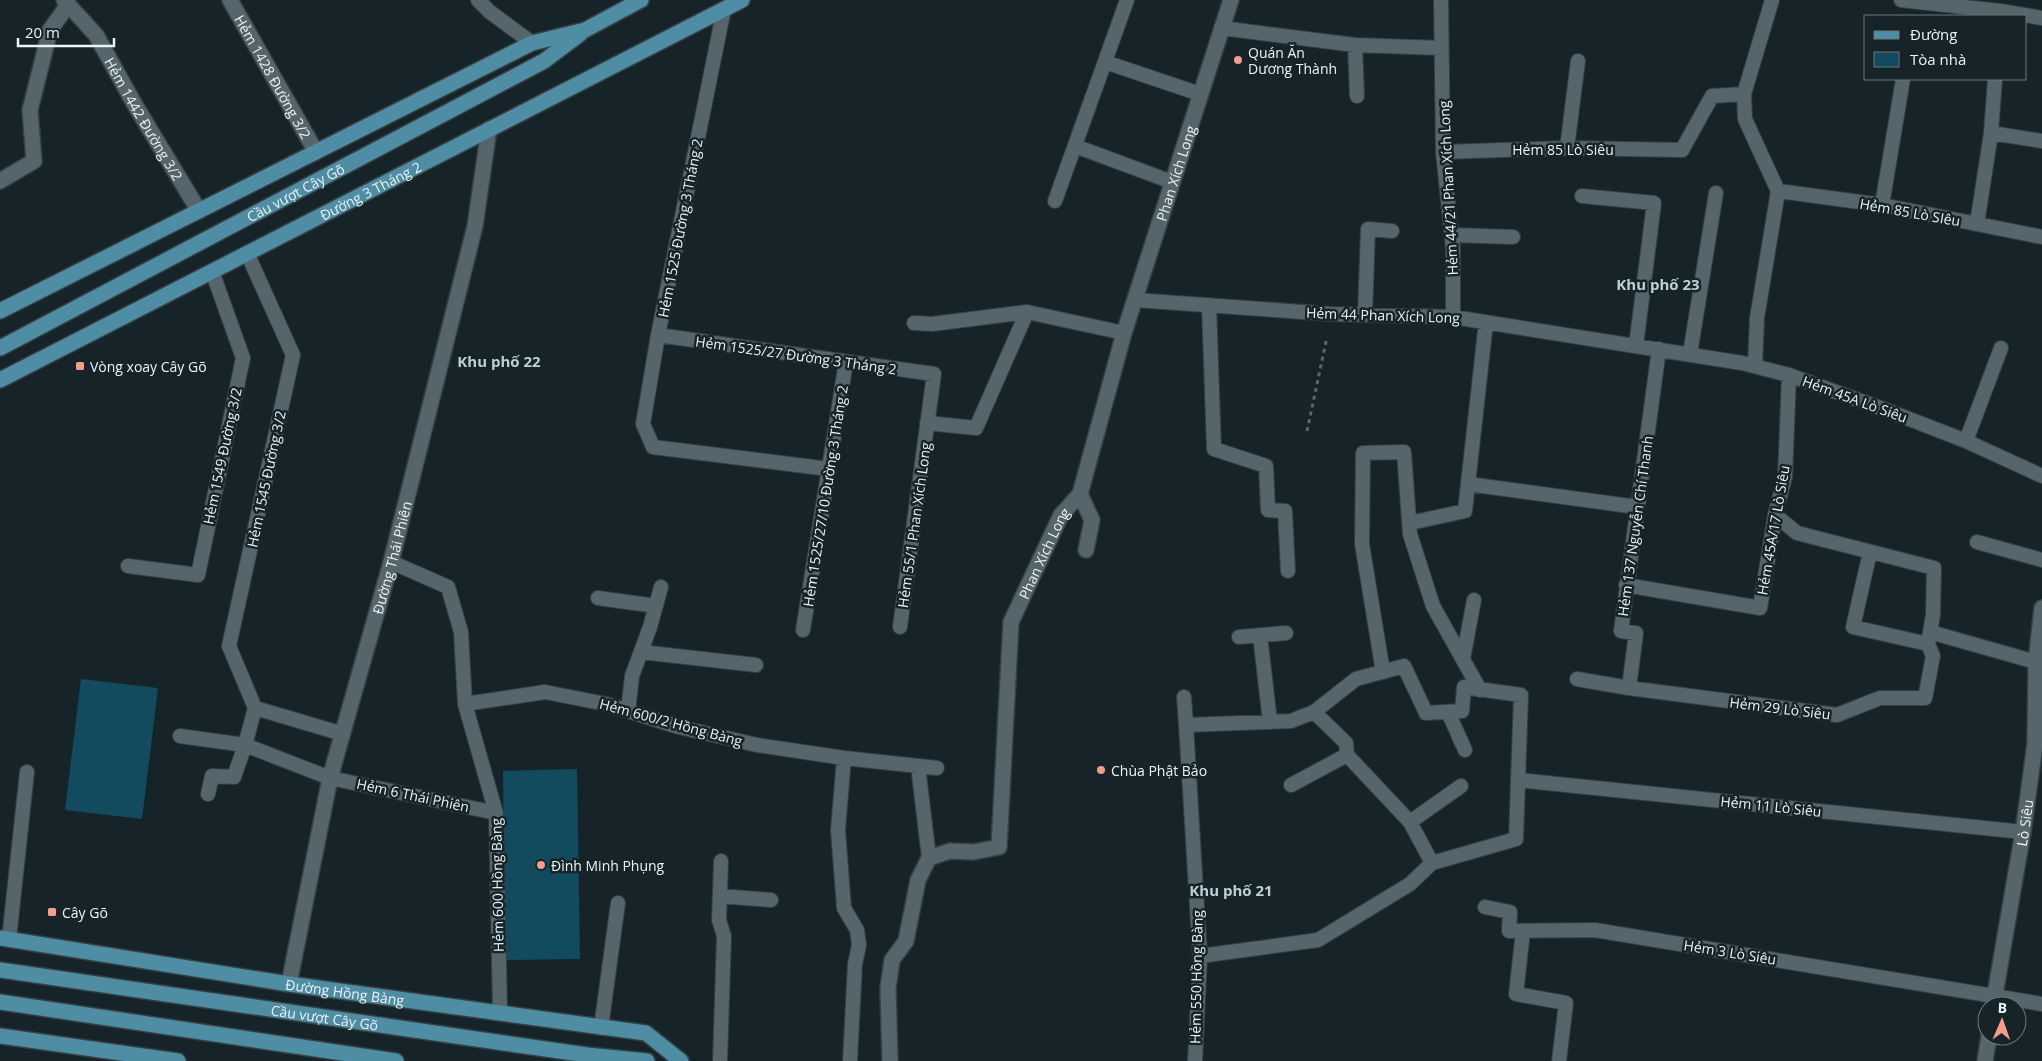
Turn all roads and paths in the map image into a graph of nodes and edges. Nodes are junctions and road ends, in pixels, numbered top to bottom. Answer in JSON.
{"nodes":[{"id":1,"x":230,"y":0,"type":"edge"},
{"id":2,"x":478,"y":0,"type":"edge"},
{"id":3,"x":641,"y":0,"type":"edge"},
{"id":4,"x":742,"y":0,"type":"edge"},
{"id":5,"x":1126,"y":0,"type":"edge"},
{"id":6,"x":1231,"y":0,"type":"edge"},
{"id":7,"x":1441,"y":0,"type":"edge"},
{"id":8,"x":1772,"y":0,"type":"edge"},
{"id":9,"x":1911,"y":1,"type":"edge"},
{"id":10,"x":66,"y":2,"type":"edge"},
{"id":11,"x":724,"y":9,"type":"junction"},
{"id":12,"x":2000,"y":9,"type":"edge"},
{"id":13,"x":1913,"y":15,"type":"edge"},
{"id":14,"x":2042,"y":18,"type":"edge"},
{"id":15,"x":1221,"y":28,"type":"junction"},
{"id":16,"x":585,"y":30,"type":"junction"},
{"id":17,"x":532,"y":43,"type":"junction"},
{"id":18,"x":1355,"y":45,"type":"junction"},
{"id":19,"x":1441,"y":48,"type":"junction"},
{"id":20,"x":1578,"y":61,"type":"dead end"},
{"id":21,"x":1105,"y":62,"type":"junction"},
{"id":22,"x":1903,"y":80,"type":"edge"},
{"id":23,"x":1995,"y":80,"type":"edge"},
{"id":24,"x":1200,"y":94,"type":"junction"},
{"id":25,"x":1744,"y":94,"type":"junction"},
{"id":26,"x":1357,"y":96,"type":"dead end"},
{"id":27,"x":489,"y":129,"type":"junction"},
{"id":28,"x":1991,"y":133,"type":"junction"},
{"id":29,"x":2042,"y":141,"type":"edge"},
{"id":30,"x":1075,"y":146,"type":"junction"},
{"id":31,"x":1567,"y":148,"type":"junction"},
{"id":32,"x":316,"y":152,"type":"junction"},
{"id":33,"x":1443,"y":152,"type":"junction"},
{"id":34,"x":0,"y":181,"type":"edge"},
{"id":35,"x":1172,"y":182,"type":"junction"},
{"id":36,"x":1778,"y":191,"type":"junction"},
{"id":37,"x":1716,"y":193,"type":"dead end"},
{"id":38,"x":1582,"y":196,"type":"dead end"},
{"id":39,"x":1055,"y":200,"type":"dead end"},
{"id":40,"x":1882,"y":205,"type":"junction"},
{"id":41,"x":199,"y":211,"type":"junction"},
{"id":42,"x":1977,"y":224,"type":"junction"},
{"id":43,"x":1392,"y":231,"type":"dead end"},
{"id":44,"x":1452,"y":235,"type":"junction"},
{"id":45,"x":2042,"y":236,"type":"edge"},
{"id":46,"x":1514,"y":237,"type":"dead end"},
{"id":47,"x":248,"y":253,"type":"junction"},
{"id":48,"x":212,"y":271,"type":"junction"},
{"id":49,"x":1135,"y":300,"type":"junction"},
{"id":50,"x":1209,"y":305,"type":"junction"},
{"id":51,"x":0,"y":311,"type":"edge"},
{"id":52,"x":1027,"y":312,"type":"junction"},
{"id":53,"x":1331,"y":314,"type":"junction"},
{"id":54,"x":1365,"y":315,"type":"junction"},
{"id":55,"x":1453,"y":317,"type":"junction"},
{"id":56,"x":1486,"y":322,"type":"junction"},
{"id":57,"x":914,"y":323,"type":"dead end"},
{"id":58,"x":1124,"y":333,"type":"junction"},
{"id":59,"x":658,"y":335,"type":"junction"},
{"id":60,"x":1636,"y":346,"type":"junction"},
{"id":61,"x":0,"y":348,"type":"edge"},
{"id":62,"x":2001,"y":348,"type":"dead end"},
{"id":63,"x":1659,"y":349,"type":"junction"},
{"id":64,"x":1690,"y":354,"type":"junction"},
{"id":65,"x":846,"y":362,"type":"junction"},
{"id":66,"x":1755,"y":365,"type":"junction"},
{"id":67,"x":934,"y":374,"type":"joint"},
{"id":68,"x":1789,"y":375,"type":"junction"},
{"id":69,"x":0,"y":380,"type":"edge"},
{"id":70,"x":927,"y":423,"type":"junction"},
{"id":71,"x":1307,"y":431,"type":"dead end"},
{"id":72,"x":1966,"y":441,"type":"junction"},
{"id":73,"x":829,"y":469,"type":"junction"},
{"id":74,"x":2042,"y":476,"type":"edge"},
{"id":75,"x":1468,"y":484,"type":"junction"},
{"id":76,"x":1080,"y":494,"type":"junction"},
{"id":77,"x":1637,"y":507,"type":"junction"},
{"id":78,"x":1775,"y":515,"type":"junction"},
{"id":79,"x":1410,"y":523,"type":"junction"},
{"id":80,"x":1977,"y":542,"type":"dead end"},
{"id":81,"x":1086,"y":550,"type":"dead end"},
{"id":82,"x":1870,"y":552,"type":"junction"},
{"id":83,"x":2042,"y":560,"type":"edge"},
{"id":84,"x":391,"y":562,"type":"junction"},
{"id":85,"x":128,"y":566,"type":"dead end"},
{"id":86,"x":1288,"y":571,"type":"dead end"},
{"id":87,"x":1626,"y":585,"type":"junction"},
{"id":88,"x":661,"y":587,"type":"dead end"},
{"id":89,"x":598,"y":598,"type":"dead end"},
{"id":90,"x":1474,"y":600,"type":"dead end"},
{"id":91,"x":656,"y":606,"type":"junction"},
{"id":92,"x":2042,"y":608,"type":"edge"},
{"id":93,"x":900,"y":627,"type":"dead end"},
{"id":94,"x":2041,"y":627,"type":"edge"},
{"id":95,"x":803,"y":630,"type":"dead end"},
{"id":96,"x":1286,"y":633,"type":"dead end"},
{"id":97,"x":1260,"y":635,"type":"junction"},
{"id":98,"x":1239,"y":637,"type":"dead end"},
{"id":99,"x":1929,"y":638,"type":"junction"},
{"id":100,"x":641,"y":652,"type":"junction"},
{"id":101,"x":1463,"y":659,"type":"junction"},
{"id":102,"x":2036,"y":662,"type":"junction"},
{"id":103,"x":756,"y":665,"type":"dead end"},
{"id":104,"x":1383,"y":672,"type":"junction"},
{"id":105,"x":1576,"y":679,"type":"dead end"},
{"id":106,"x":1628,"y":688,"type":"junction"},
{"id":107,"x":1480,"y":690,"type":"junction"},
{"id":108,"x":1184,"y":697,"type":"dead end"},
{"id":109,"x":465,"y":704,"type":"junction"},
{"id":110,"x":255,"y":708,"type":"junction"},
{"id":111,"x":628,"y":711,"type":"junction"},
{"id":112,"x":1314,"y":712,"type":"junction"},
{"id":113,"x":1448,"y":712,"type":"junction"},
{"id":114,"x":1270,"y":722,"type":"junction"},
{"id":115,"x":1186,"y":725,"type":"junction"},
{"id":116,"x":343,"y":734,"type":"junction"},
{"id":117,"x":180,"y":736,"type":"dead end"},
{"id":118,"x":2039,"y":745,"type":"edge"},
{"id":119,"x":246,"y":746,"type":"junction"},
{"id":120,"x":1465,"y":750,"type":"dead end"},
{"id":121,"x":1347,"y":755,"type":"junction"},
{"id":122,"x":844,"y":758,"type":"junction"},
{"id":123,"x":918,"y":766,"type":"junction"},
{"id":124,"x":936,"y":768,"type":"dead end"},
{"id":125,"x":27,"y":772,"type":"dead end"},
{"id":126,"x":330,"y":778,"type":"junction"},
{"id":127,"x":1518,"y":780,"type":"junction"},
{"id":128,"x":1291,"y":785,"type":"dead end"},
{"id":129,"x":1461,"y":786,"type":"dead end"},
{"id":130,"x":208,"y":794,"type":"dead end"},
{"id":131,"x":496,"y":813,"type":"junction"},
{"id":132,"x":1410,"y":822,"type":"junction"},
{"id":133,"x":2023,"y":832,"type":"junction"},
{"id":134,"x":929,"y":858,"type":"junction"},
{"id":135,"x":721,"y":861,"type":"dead end"},
{"id":136,"x":1432,"y":862,"type":"junction"},
{"id":137,"x":720,"y":896,"type":"junction"},
{"id":138,"x":771,"y":900,"type":"dead end"},
{"id":139,"x":618,"y":903,"type":"dead end"},
{"id":140,"x":1485,"y":907,"type":"dead end"},
{"id":141,"x":1523,"y":931,"type":"junction"},
{"id":142,"x":4,"y":939,"type":"edge"},
{"id":143,"x":1200,"y":956,"type":"junction"},
{"id":144,"x":0,"y":970,"type":"edge"},
{"id":145,"x":290,"y":984,"type":"junction"},
{"id":146,"x":1995,"y":996,"type":"edge"},
{"id":147,"x":1977,"y":997,"type":"edge"},
{"id":148,"x":0,"y":1002,"type":"edge"},
{"id":149,"x":2027,"y":1003,"type":"edge"},
{"id":150,"x":2042,"y":1004,"type":"edge"},
{"id":151,"x":500,"y":1012,"type":"junction"},
{"id":152,"x":601,"y":1028,"type":"junction"},
{"id":153,"x":0,"y":1036,"type":"edge"},
{"id":154,"x":1987,"y":1046,"type":"edge"},
{"id":155,"x":146,"y":1059,"type":"edge"},
{"id":156,"x":178,"y":1061,"type":"edge"},
{"id":157,"x":396,"y":1061,"type":"edge"},
{"id":158,"x":647,"y":1061,"type":"edge"},
{"id":159,"x":681,"y":1061,"type":"edge"},
{"id":160,"x":720,"y":1061,"type":"edge"},
{"id":161,"x":850,"y":1061,"type":"edge"},
{"id":162,"x":890,"y":1061,"type":"edge"},
{"id":163,"x":1195,"y":1061,"type":"edge"},
{"id":164,"x":1560,"y":1061,"type":"edge"},
{"id":165,"x":1985,"y":1061,"type":"edge"}],
"edges":[{"from":1,"to":32,"type":"street","name":"Hẻm 1428 Đường 3/2"},
{"from":2,"to":17,"type":"lane"},
{"from":3,"to":16,"type":"main road"},
{"from":4,"to":11,"type":"main road","name":"Đường 3 Tháng 2"},
{"from":5,"to":21,"type":"lane"},
{"from":6,"to":15,"type":"street","name":"Phan Xích Long"},
{"from":7,"to":19,"type":"lane","name":"Hẻm 44/21 Phan Xích Long"},
{"from":8,"to":25,"type":"lane"},
{"from":9,"to":12,"type":"lane"},
{"from":9,"to":13,"type":"lane"},
{"from":10,"to":34,"type":"street","name":"Hẻm 1442 Đường 3/2"},
{"from":10,"to":41,"type":"street","name":"Hẻm 1442 Đường 3/2"},
{"from":11,"to":27,"type":"main road","name":"Đường 3 Tháng 2"},
{"from":11,"to":59,"type":"lane","name":"Hẻm 1525 Đường 3 Tháng 2"},
{"from":12,"to":14,"type":"lane"},
{"from":15,"to":18,"type":"lane"},
{"from":15,"to":24,"type":"street","name":"Phan Xích Long"},
{"from":16,"to":17,"type":"main road"},
{"from":16,"to":61,"type":"main road","name":"Cầu vượt Cây Gõ"},
{"from":17,"to":32,"type":"main road"},
{"from":18,"to":19,"type":"lane"},
{"from":18,"to":26,"type":"lane"},
{"from":19,"to":33,"type":"lane","name":"Hẻm 44/21 Phan Xích Long"},
{"from":20,"to":31,"type":"lane"},
{"from":21,"to":24,"type":"lane"},
{"from":21,"to":30,"type":"lane"},
{"from":22,"to":40,"type":"lane"},
{"from":23,"to":28,"type":"lane"},
{"from":24,"to":35,"type":"street","name":"Phan Xích Long"},
{"from":25,"to":31,"type":"lane","name":"Hẻm 85 Lò Siêu"},
{"from":25,"to":36,"type":"lane"},
{"from":27,"to":47,"type":"main road","name":"Đường 3 Tháng 2"},
{"from":27,"to":84,"type":"street","name":"Đường Thái Phiên"},
{"from":28,"to":29,"type":"lane"},
{"from":28,"to":42,"type":"lane"},
{"from":30,"to":35,"type":"lane"},
{"from":30,"to":39,"type":"lane"},
{"from":31,"to":33,"type":"lane","name":"Hẻm 85 Lò Siêu"},
{"from":32,"to":41,"type":"main road"},
{"from":33,"to":44,"type":"lane","name":"Hẻm 44/21 Phan Xích Long"},
{"from":35,"to":49,"type":"street","name":"Phan Xích Long"},
{"from":36,"to":40,"type":"lane","name":"Hẻm 85 Lò SIêu"},
{"from":36,"to":66,"type":"lane"},
{"from":37,"to":64,"type":"lane"},
{"from":38,"to":60,"type":"lane"},
{"from":40,"to":42,"type":"lane","name":"Hẻm 85 Lò SIêu"},
{"from":41,"to":51,"type":"main road"},
{"from":42,"to":45,"type":"lane","name":"Hẻm 85 Lò SIêu"},
{"from":43,"to":54,"type":"lane"},
{"from":44,"to":46,"type":"lane"},
{"from":44,"to":55,"type":"lane","name":"Hẻm 44/21 Phan Xích Long"},
{"from":47,"to":48,"type":"main road","name":"Đường 3 Tháng 2"},
{"from":47,"to":110,"type":"lane","name":"Hẻm 1545 Đường 3/2"},
{"from":48,"to":69,"type":"main road","name":"Đường 3 Tháng 2"},
{"from":48,"to":85,"type":"lane","name":"Hẻm 1549 Đường 3/2"},
{"from":49,"to":50,"type":"lane","name":"Hẻm 44 Phan Xích Long"},
{"from":49,"to":58,"type":"street","name":"Phan Xích Long"},
{"from":50,"to":53,"type":"lane","name":"Hẻm 44 Phan Xích Long"},
{"from":50,"to":86,"type":"lane"},
{"from":52,"to":57,"type":"lane"},
{"from":52,"to":58,"type":"lane"},
{"from":52,"to":70,"type":"lane","name":"Hẻm 55/1 Phan Xích Long"},
{"from":53,"to":54,"type":"lane","name":"Hẻm 44 Phan Xích Long"},
{"from":53,"to":71,"type":"path"},
{"from":54,"to":55,"type":"lane","name":"Hẻm 44 Phan Xích Long"},
{"from":55,"to":56,"type":"lane","name":"Hẻm 44 Phan Xích Long"},
{"from":56,"to":60,"type":"lane","name":"Hẻm 44 Phan Xích Long"},
{"from":56,"to":75,"type":"lane"},
{"from":58,"to":76,"type":"street","name":"Phan Xích Long"},
{"from":59,"to":65,"type":"lane","name":"Hẻm 1525/27 Đường 3 Tháng 2"},
{"from":59,"to":73,"type":"lane","name":"Hẻm 1525 Đường 3 Tháng 2"},
{"from":60,"to":63,"type":"lane","name":"Hẻm 44 Phan Xích Long"},
{"from":62,"to":72,"type":"lane"},
{"from":63,"to":64,"type":"lane","name":"Hẻm 45A Lò Siêu"},
{"from":63,"to":77,"type":"lane","name":"Hẻm 137 Nguyễn Chí Thanh"},
{"from":64,"to":66,"type":"lane","name":"Hẻm 45A Lò Siêu"},
{"from":65,"to":67,"type":"lane","name":"Hẻm 1525/27 Đường 3 Tháng 2"},
{"from":65,"to":73,"type":"lane","name":"Hẻm 1525/27/10 Đường 3 Tháng 2"},
{"from":66,"to":68,"type":"lane","name":"Hẻm 45A Lò Siêu"},
{"from":67,"to":70,"type":"lane","name":"Hẻm 55/1 Phan Xích Long"},
{"from":68,"to":72,"type":"lane","name":"Hẻm 45A Lò Siêu"},
{"from":68,"to":78,"type":"lane","name":"Hẻm 45A/17 Lò Siêu"},
{"from":70,"to":93,"type":"lane","name":"Hẻm 55/1 Phan Xích Long"},
{"from":72,"to":74,"type":"lane","name":"Hẻm 45A Lò Siêu"},
{"from":73,"to":95,"type":"lane","name":"Hẻm 1525/27/10 Đường 3 Tháng 2"},
{"from":75,"to":77,"type":"lane"},
{"from":75,"to":79,"type":"lane"},
{"from":76,"to":81,"type":"street"},
{"from":76,"to":134,"type":"street","name":"Phan Xích Long"},
{"from":77,"to":87,"type":"lane","name":"Hẻm 137 Nguyễn Chí Thanh"},
{"from":78,"to":82,"type":"lane"},
{"from":78,"to":87,"type":"lane","name":"Hẻm 45A/17 Lò Siêu"},
{"from":79,"to":101,"type":"lane"},
{"from":79,"to":104,"type":"lane"},
{"from":80,"to":83,"type":"lane"},
{"from":82,"to":99,"type":"lane"},
{"from":82,"to":99,"type":"lane"},
{"from":84,"to":109,"type":"lane","name":"Hẻm 600 Hồng Bàng"},
{"from":84,"to":116,"type":"street","name":"Đường Thái Phiên"},
{"from":87,"to":106,"type":"lane","name":"Hẻm 137 Nguyễn Chí Thanh"},
{"from":88,"to":91,"type":"lane"},
{"from":89,"to":91,"type":"lane"},
{"from":90,"to":101,"type":"lane"},
{"from":91,"to":100,"type":"lane"},
{"from":92,"to":94,"type":"street","name":"Lò Siêu"},
{"from":94,"to":102,"type":"street","name":"Lò Siêu"},
{"from":96,"to":97,"type":"lane"},
{"from":97,"to":98,"type":"lane"},
{"from":97,"to":114,"type":"lane"},
{"from":99,"to":102,"type":"lane"},
{"from":99,"to":106,"type":"lane","name":"Hẻm 29 Lò Siêu"},
{"from":100,"to":103,"type":"lane"},
{"from":100,"to":111,"type":"lane"},
{"from":101,"to":107,"type":"lane"},
{"from":102,"to":118,"type":"street","name":"Lò Siêu"},
{"from":104,"to":112,"type":"lane"},
{"from":104,"to":113,"type":"lane"},
{"from":105,"to":106,"type":"lane","name":"Hẻm 29 Lò Siêu"},
{"from":107,"to":113,"type":"lane"},
{"from":107,"to":127,"type":"lane"},
{"from":108,"to":115,"type":"lane","name":"Hẻm 550 Hồng Bàng"},
{"from":109,"to":111,"type":"lane","name":"Hẻm 600/2 Hồng Bàng"},
{"from":109,"to":131,"type":"lane","name":"Hẻm 600 Hồng Bàng"},
{"from":110,"to":116,"type":"lane"},
{"from":110,"to":119,"type":"lane"},
{"from":111,"to":122,"type":"lane","name":"Hẻm 600/2 Hồng Bàng"},
{"from":112,"to":114,"type":"lane"},
{"from":112,"to":121,"type":"lane"},
{"from":113,"to":120,"type":"lane"},
{"from":114,"to":115,"type":"lane"},
{"from":115,"to":143,"type":"lane","name":"Hẻm 550 Hồng Bàng"},
{"from":116,"to":126,"type":"street","name":"Đường Thái Phiên"},
{"from":117,"to":119,"type":"lane","name":"Hẻm 6 Thái Phiên"},
{"from":118,"to":133,"type":"street","name":"Lò Siêu"},
{"from":119,"to":126,"type":"lane","name":"Hẻm 6 Thái Phiên"},
{"from":119,"to":130,"type":"lane"},
{"from":121,"to":128,"type":"lane"},
{"from":121,"to":132,"type":"lane"},
{"from":122,"to":123,"type":"lane","name":"Hẻm 600/2 Hồng Bàng"},
{"from":122,"to":161,"type":"lane"},
{"from":123,"to":124,"type":"lane","name":"Hẻm 600/2 Hồng Bàng"},
{"from":123,"to":134,"type":"lane"},
{"from":125,"to":142,"type":"lane"},
{"from":126,"to":131,"type":"lane","name":"Hẻm 6 Thái Phiên"},
{"from":126,"to":145,"type":"street","name":"Đường Thái Phiên"},
{"from":127,"to":133,"type":"lane","name":"Hẻm 11 Lò Siêu"},
{"from":127,"to":136,"type":"lane"},
{"from":129,"to":132,"type":"lane"},
{"from":131,"to":151,"type":"lane","name":"Hẻm 600 Hồng Bàng"},
{"from":132,"to":136,"type":"lane"},
{"from":133,"to":146,"type":"street","name":"Lò Siêu"},
{"from":134,"to":162,"type":"street"},
{"from":135,"to":137,"type":"lane"},
{"from":136,"to":143,"type":"lane"},
{"from":137,"to":138,"type":"lane"},
{"from":137,"to":160,"type":"lane"},
{"from":139,"to":152,"type":"lane"},
{"from":140,"to":141,"type":"lane"},
{"from":141,"to":147,"type":"lane","name":"Hẻm 3 Lò Siêu"},
{"from":141,"to":164,"type":"lane"},
{"from":142,"to":145,"type":"main road","name":"Đường Hồng Bàng"},
{"from":143,"to":163,"type":"lane","name":"Hẻm 550 Hồng Bàng"},
{"from":144,"to":158,"type":"main road","name":"Cầu vượt Cây Gõ"},
{"from":145,"to":151,"type":"main road","name":"Đường Hồng Bàng"},
{"from":148,"to":157,"type":"main road"},
{"from":149,"to":150,"type":"lane","name":"Hẻm 3 Lò Siêu"},
{"from":151,"to":152,"type":"main road","name":"Đường Hồng Bàng"},
{"from":152,"to":159,"type":"main road","name":"Đường Hồng Bàng"},
{"from":153,"to":155,"type":"main road"},
{"from":154,"to":165,"type":"street"},
{"from":155,"to":156,"type":"main road"}]}
